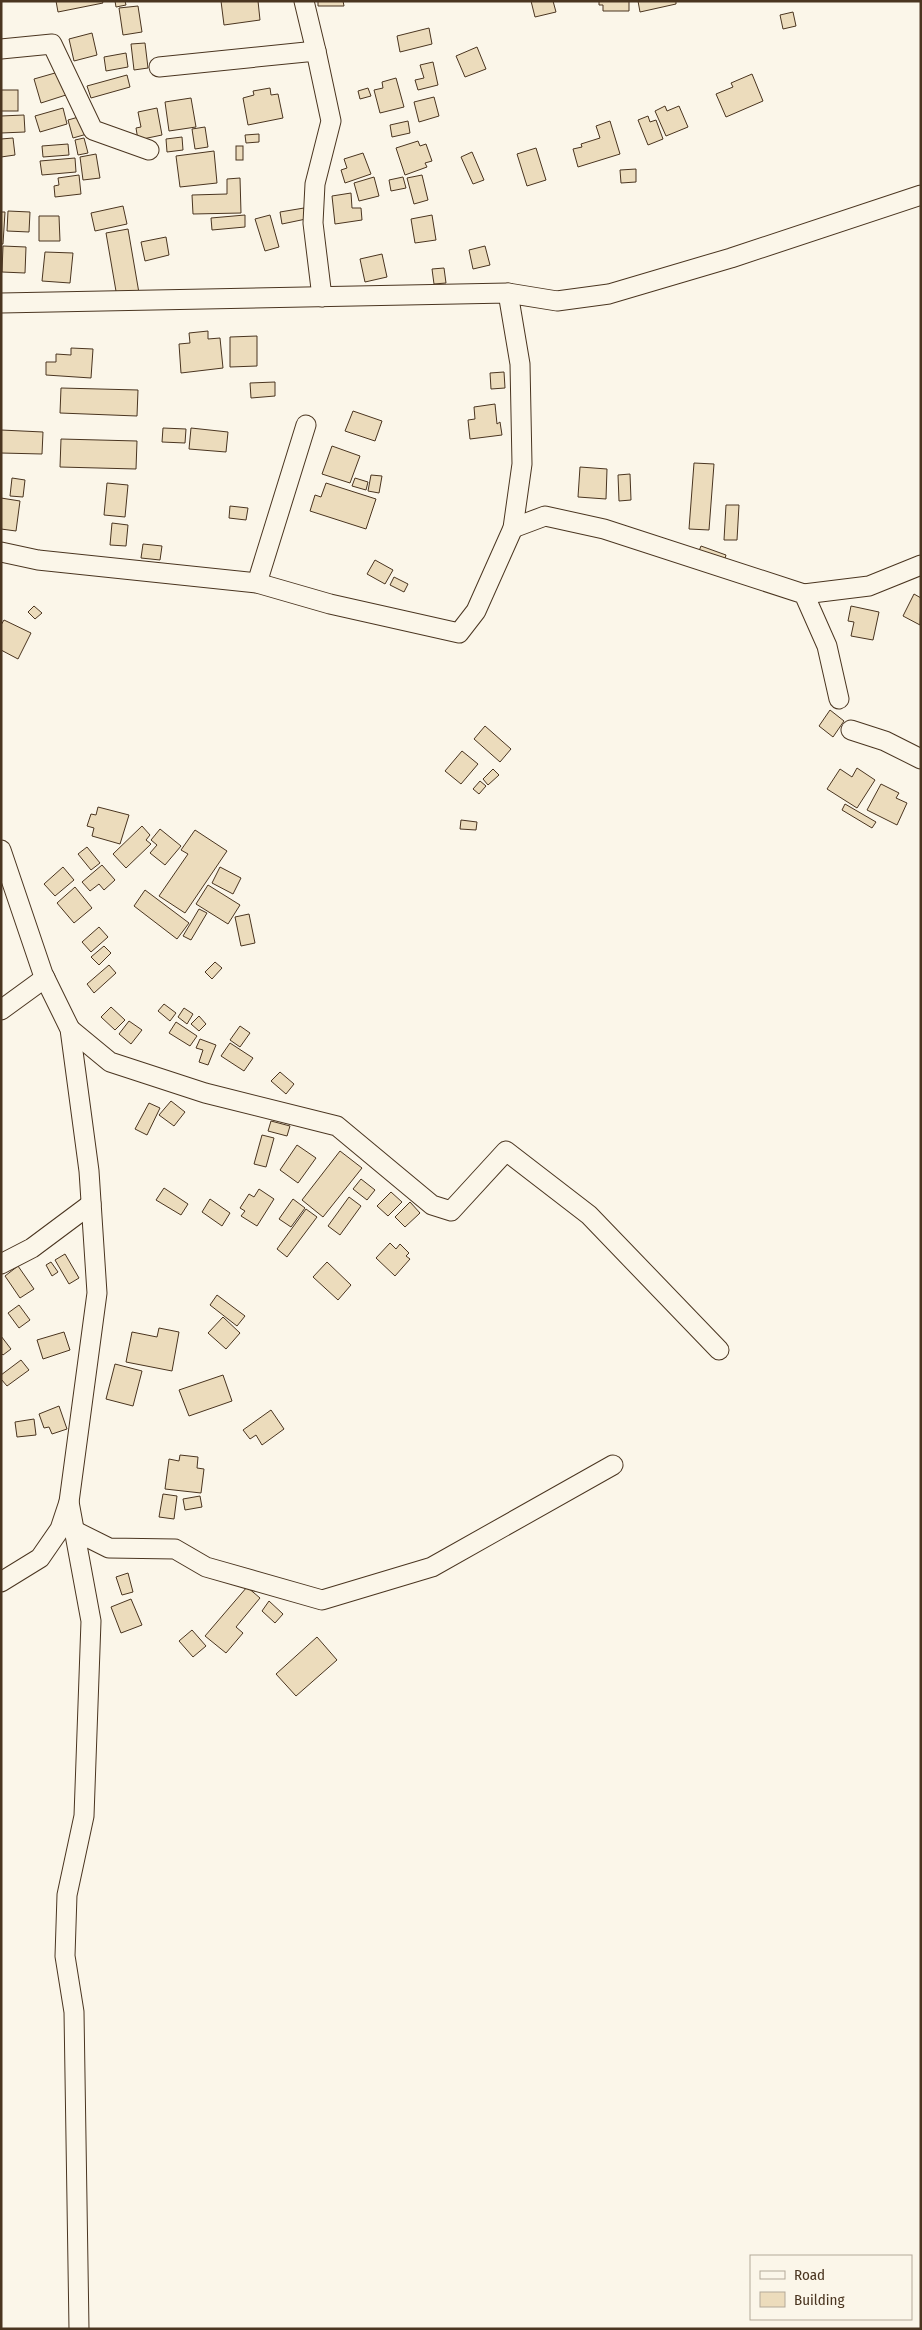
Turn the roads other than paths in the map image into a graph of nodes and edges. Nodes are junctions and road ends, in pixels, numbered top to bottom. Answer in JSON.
{"nodes":[{"id":1,"x":304,"y":1,"type":"edge"},
{"id":2,"x":1,"y":49,"type":"edge"},
{"id":3,"x":316,"y":51,"type":"junction"},
{"id":4,"x":159,"y":67,"type":"dead end"},
{"id":5,"x":149,"y":150,"type":"dead end"},
{"id":6,"x":921,"y":194,"type":"edge"},
{"id":7,"x":508,"y":292,"type":"junction"},
{"id":8,"x":322,"y":297,"type":"junction"},
{"id":9,"x":1,"y":303,"type":"edge"},
{"id":10,"x":306,"y":425,"type":"dead end"},
{"id":11,"x":513,"y":528,"type":"junction"},
{"id":12,"x":1,"y":552,"type":"edge"},
{"id":13,"x":921,"y":565,"type":"edge"},
{"id":14,"x":257,"y":583,"type":"junction"},
{"id":15,"x":804,"y":594,"type":"junction"},
{"id":16,"x":839,"y":699,"type":"dead end"},
{"id":17,"x":851,"y":730,"type":"dead end"},
{"id":18,"x":921,"y":759,"type":"edge"},
{"id":19,"x":1,"y":850,"type":"edge"},
{"id":20,"x":45,"y":978,"type":"junction"},
{"id":21,"x":1,"y":1010,"type":"edge"},
{"id":22,"x":70,"y":1029,"type":"junction"},
{"id":23,"x":91,"y":1204,"type":"junction"},
{"id":24,"x":1,"y":1264,"type":"edge"},
{"id":25,"x":719,"y":1350,"type":"dead end"},
{"id":26,"x":613,"y":1465,"type":"dead end"},
{"id":27,"x":69,"y":1502,"type":"junction"},
{"id":28,"x":73,"y":1530,"type":"junction"},
{"id":29,"x":1,"y":1582,"type":"edge"},
{"id":30,"x":78,"y":2329,"type":"edge"}],
"edges":[{"from":1,"to":3,"type":"street"},
{"from":2,"to":5,"type":"street"},
{"from":3,"to":4,"type":"street"},
{"from":3,"to":8,"type":"street"},
{"from":6,"to":7,"type":"street"},
{"from":7,"to":8,"type":"street"},
{"from":7,"to":11,"type":"street"},
{"from":8,"to":9,"type":"street"},
{"from":10,"to":14,"type":"street"},
{"from":11,"to":14,"type":"street"},
{"from":11,"to":15,"type":"street"},
{"from":12,"to":14,"type":"street"},
{"from":13,"to":15,"type":"street"},
{"from":15,"to":16,"type":"street"},
{"from":17,"to":18,"type":"street"},
{"from":19,"to":20,"type":"street"},
{"from":20,"to":21,"type":"street"},
{"from":20,"to":22,"type":"street"},
{"from":22,"to":23,"type":"street"},
{"from":22,"to":25,"type":"street"},
{"from":23,"to":24,"type":"street"},
{"from":23,"to":27,"type":"street"},
{"from":26,"to":28,"type":"street"},
{"from":27,"to":28,"type":"street"},
{"from":27,"to":29,"type":"street"},
{"from":28,"to":30,"type":"street"}]}
